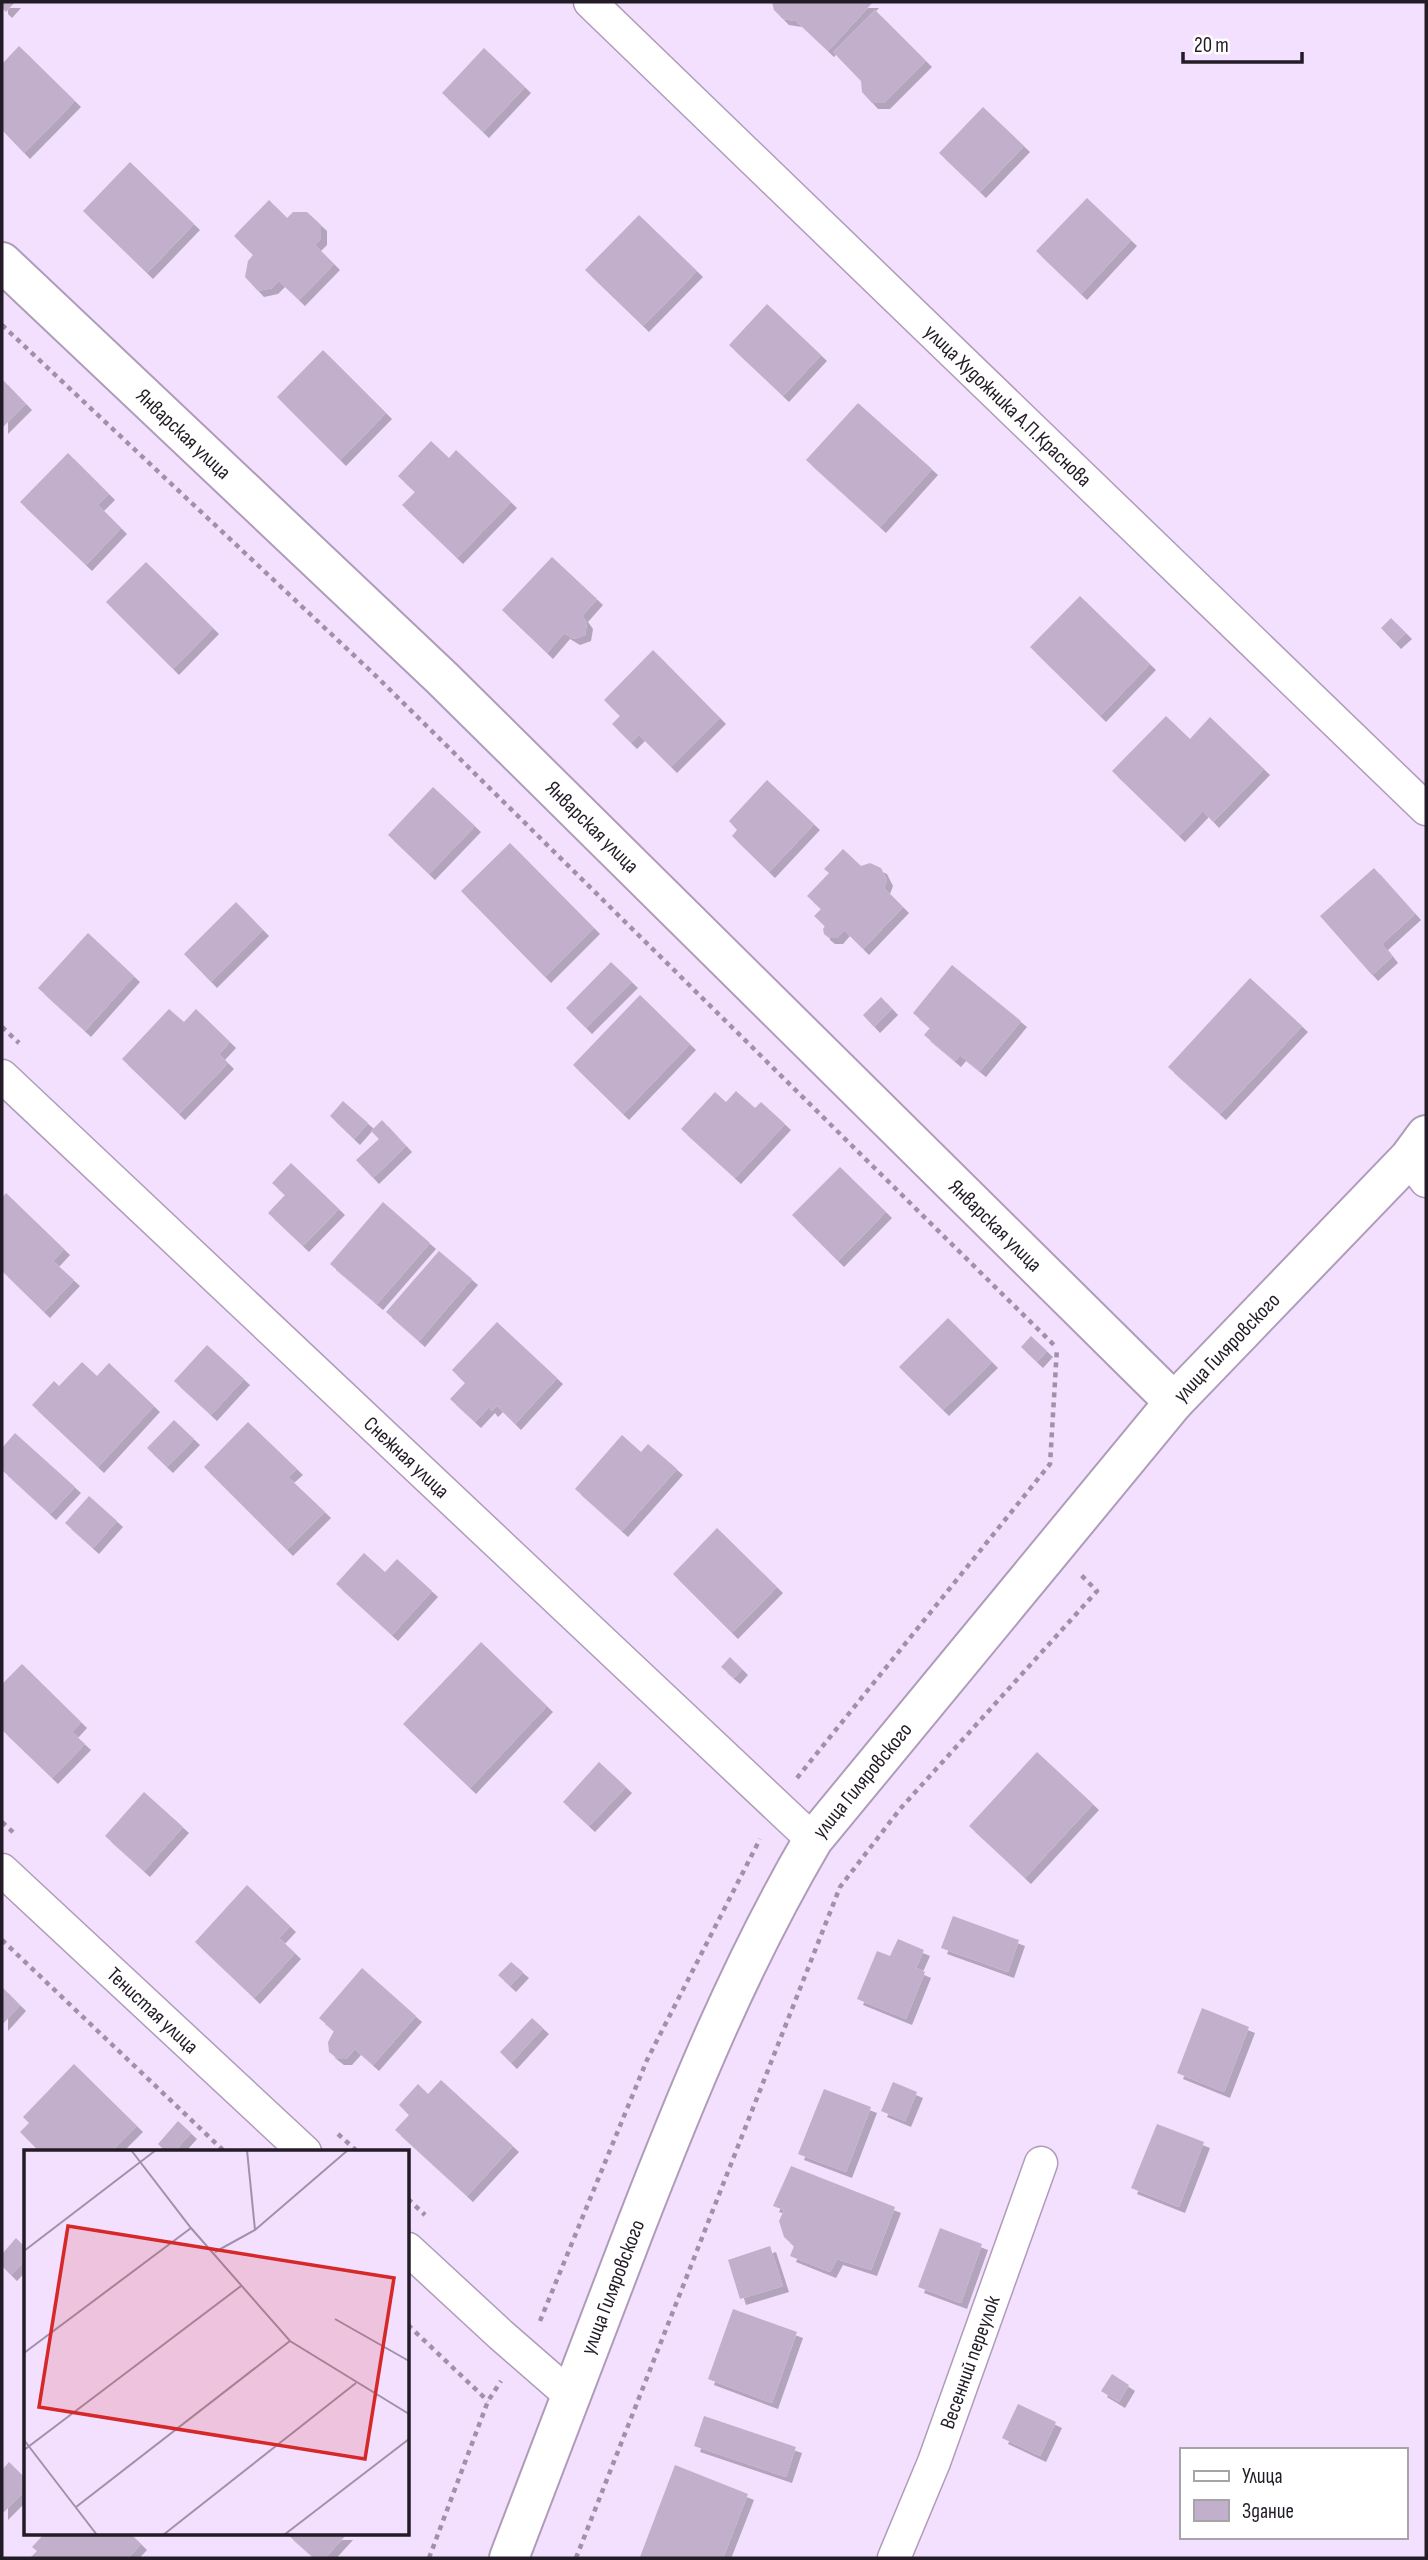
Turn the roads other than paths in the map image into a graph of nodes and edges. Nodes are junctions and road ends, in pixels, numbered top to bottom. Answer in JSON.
{"nodes":[{"id":1,"x":590,"y":2,"type":"edge"},
{"id":2,"x":2,"y":262,"type":"edge"},
{"id":3,"x":1426,"y":809,"type":"edge"},
{"id":4,"x":2,"y":1076,"type":"edge"},
{"id":5,"x":1420,"y":1158,"type":"edge"},
{"id":6,"x":1174,"y":1402,"type":"junction"},
{"id":7,"x":813,"y":1840,"type":"junction"},
{"id":8,"x":2,"y":1870,"type":"edge"},
{"id":9,"x":303,"y":2150,"type":"edge"},
{"id":10,"x":1041,"y":2163,"type":"dead end"},
{"id":11,"x":410,"y":2251,"type":"edge"},
{"id":12,"x":571,"y":2396,"type":"junction"},
{"id":13,"x":509,"y":2558,"type":"edge"},
{"id":14,"x":894,"y":2558,"type":"edge"}],
"edges":[{"from":1,"to":3,"type":"street","name":"улица Художника А.П.Краснова"},
{"from":2,"to":6,"type":"street","name":"Январская улица"},
{"from":4,"to":7,"type":"street","name":"Снежная улица"},
{"from":5,"to":6,"type":"street","name":"улица Гиляровского"},
{"from":6,"to":7,"type":"street","name":"улица Гиляровского"},
{"from":7,"to":12,"type":"street","name":"улица Гиляровского"},
{"from":8,"to":9,"type":"street","name":"Тенистая улица"},
{"from":10,"to":14,"type":"street","name":"Весенний переулок"},
{"from":11,"to":12,"type":"street"},
{"from":12,"to":13,"type":"street","name":"улица Гиляровского"}]}
